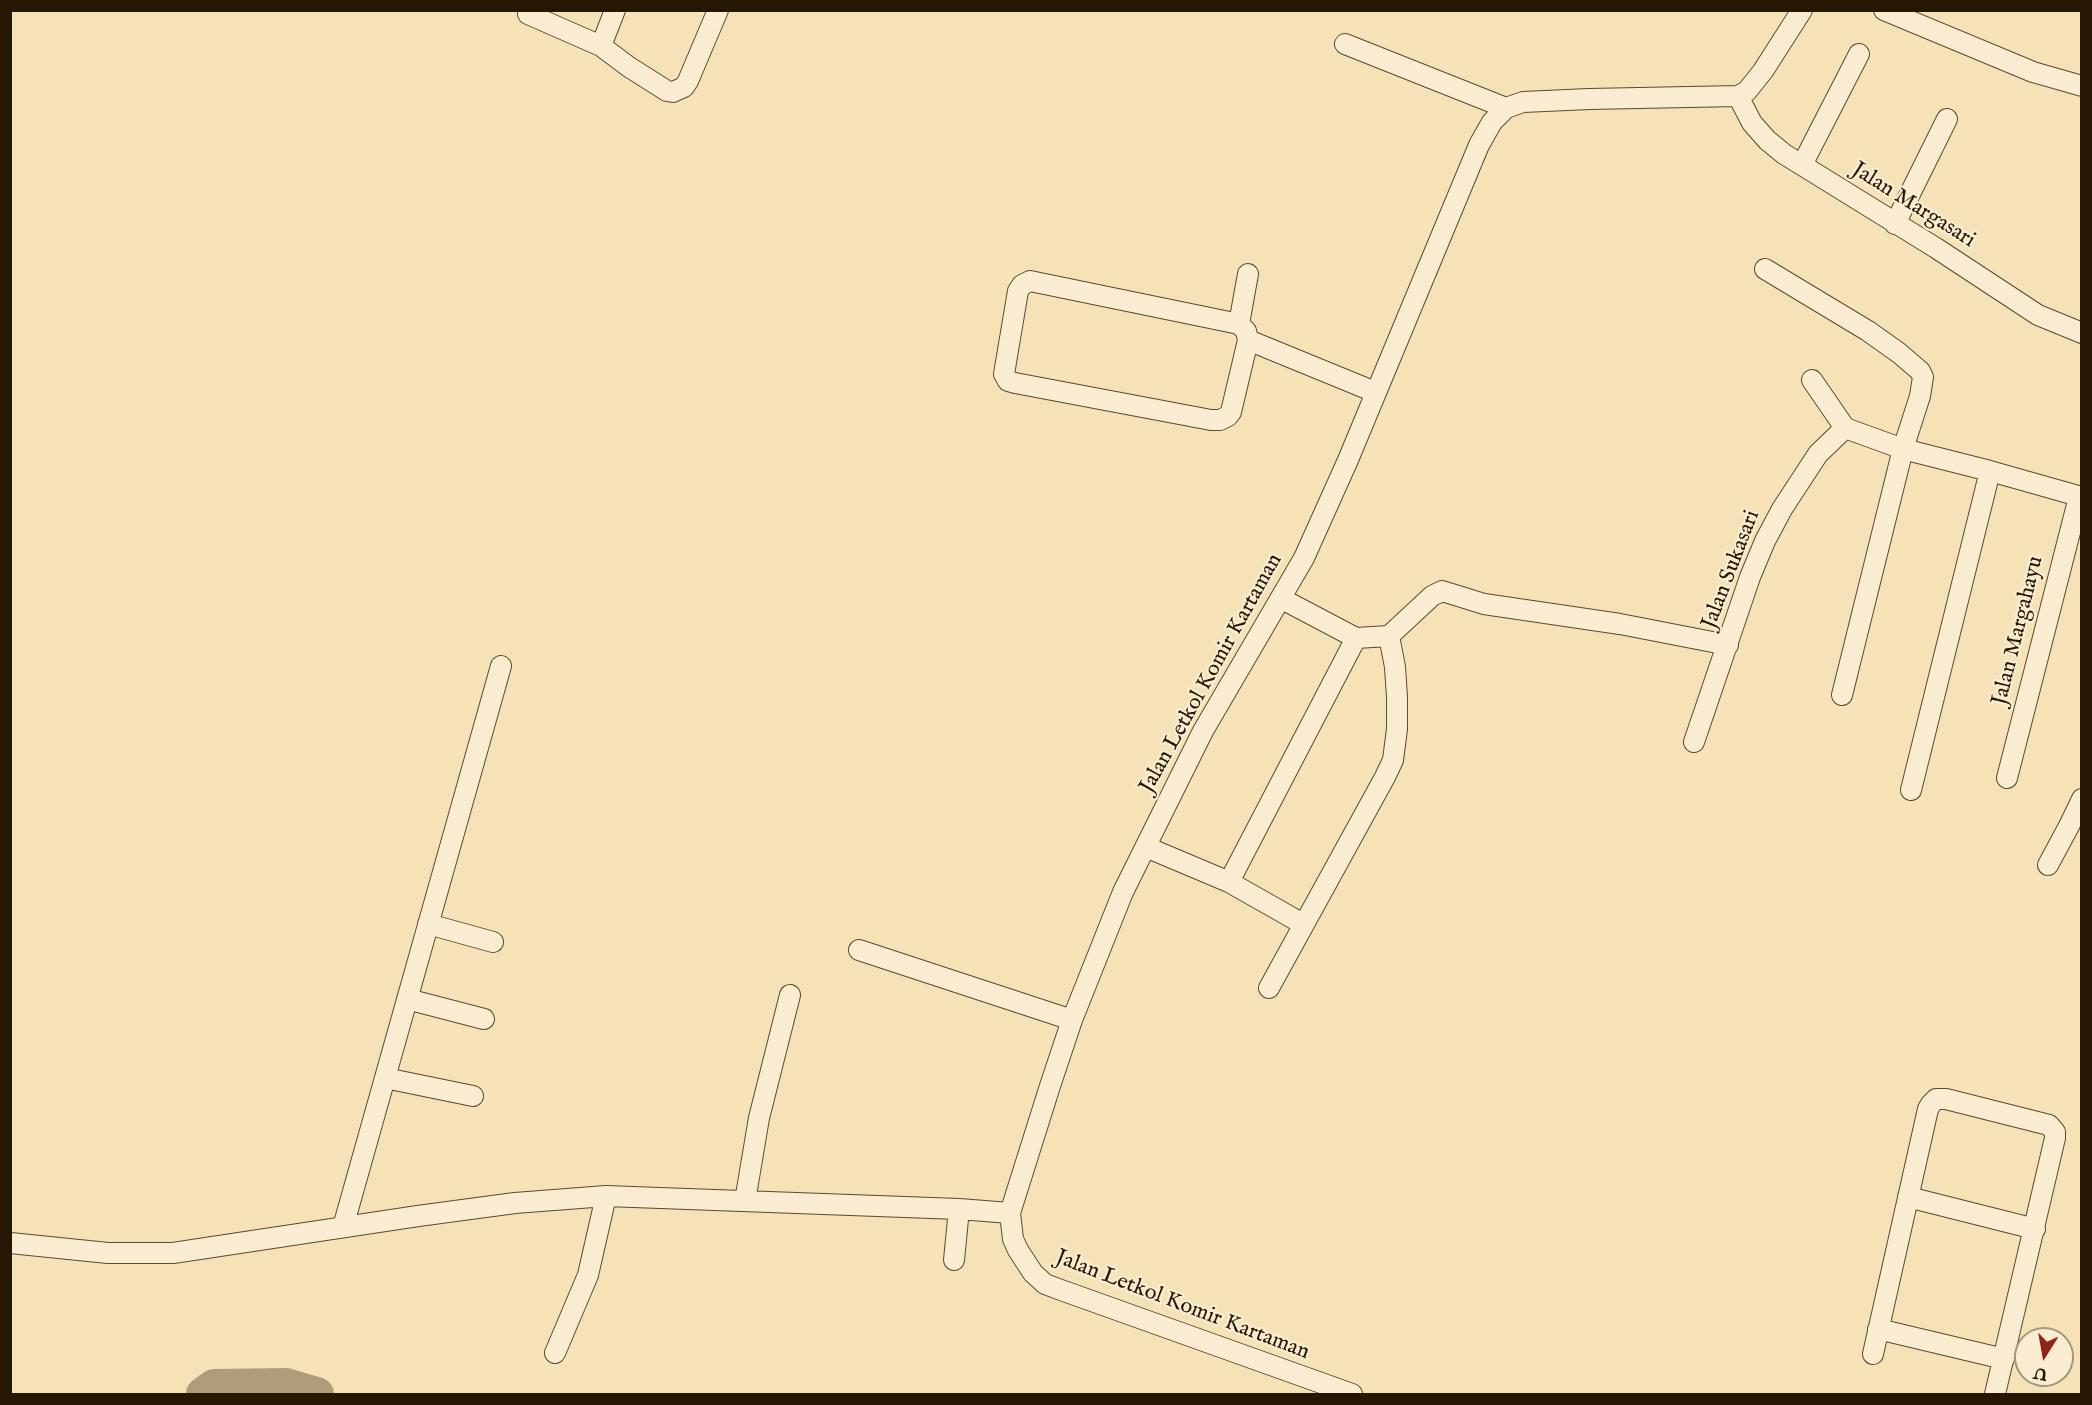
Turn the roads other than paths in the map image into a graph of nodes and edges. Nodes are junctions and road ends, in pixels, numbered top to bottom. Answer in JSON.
{"nodes":[{"id":1,"x":615,"y":10,"type":"edge"},
{"id":2,"x":718,"y":10,"type":"edge"},
{"id":3,"x":1802,"y":10,"type":"edge"},
{"id":4,"x":1884,"y":10,"type":"edge"},
{"id":5,"x":528,"y":14,"type":"dead end"},
{"id":6,"x":1345,"y":44,"type":"dead end"},
{"id":7,"x":602,"y":45,"type":"junction"},
{"id":8,"x":1859,"y":54,"type":"dead end"},
{"id":9,"x":2082,"y":86,"type":"edge"},
{"id":10,"x":1738,"y":96,"type":"junction"},
{"id":11,"x":1506,"y":108,"type":"junction"},
{"id":12,"x":1947,"y":119,"type":"dead end"},
{"id":13,"x":1802,"y":165,"type":"junction"},
{"id":14,"x":1895,"y":224,"type":"junction"},
{"id":15,"x":1766,"y":269,"type":"dead end"},
{"id":16,"x":1248,"y":274,"type":"dead end"},
{"id":17,"x":1243,"y":332,"type":"junction"},
{"id":18,"x":2082,"y":333,"type":"edge"},
{"id":19,"x":1812,"y":380,"type":"dead end"},
{"id":20,"x":1375,"y":392,"type":"junction"},
{"id":21,"x":1845,"y":428,"type":"junction"},
{"id":22,"x":1903,"y":449,"type":"junction"},
{"id":23,"x":1990,"y":471,"type":"junction"},
{"id":24,"x":2080,"y":497,"type":"edge"},
{"id":25,"x":1282,"y":599,"type":"junction"},
{"id":26,"x":1389,"y":636,"type":"junction"},
{"id":27,"x":1356,"y":638,"type":"junction"},
{"id":28,"x":1728,"y":645,"type":"junction"},
{"id":29,"x":501,"y":666,"type":"dead end"},
{"id":30,"x":1842,"y":695,"type":"dead end"},
{"id":31,"x":1694,"y":742,"type":"dead end"},
{"id":32,"x":2007,"y":778,"type":"dead end"},
{"id":33,"x":1911,"y":790,"type":"dead end"},
{"id":34,"x":2082,"y":799,"type":"edge"},
{"id":35,"x":1146,"y":847,"type":"junction"},
{"id":36,"x":2048,"y":865,"type":"dead end"},
{"id":37,"x":1229,"y":882,"type":"junction"},
{"id":38,"x":428,"y":924,"type":"junction"},
{"id":39,"x":1303,"y":924,"type":"junction"},
{"id":40,"x":493,"y":942,"type":"dead end"},
{"id":41,"x":859,"y":950,"type":"dead end"},
{"id":42,"x":1269,"y":988,"type":"dead end"},
{"id":43,"x":790,"y":995,"type":"dead end"},
{"id":44,"x":407,"y":999,"type":"junction"},
{"id":45,"x":484,"y":1019,"type":"dead end"},
{"id":46,"x":1072,"y":1020,"type":"junction"},
{"id":47,"x":385,"y":1078,"type":"junction"},
{"id":48,"x":473,"y":1096,"type":"dead end"},
{"id":49,"x":606,"y":1196,"type":"junction"},
{"id":50,"x":1908,"y":1197,"type":"junction"},
{"id":51,"x":745,"y":1201,"type":"junction"},
{"id":52,"x":959,"y":1209,"type":"junction"},
{"id":53,"x":1010,"y":1213,"type":"junction"},
{"id":54,"x":343,"y":1227,"type":"junction"},
{"id":55,"x":2035,"y":1229,"type":"junction"},
{"id":56,"x":10,"y":1243,"type":"edge"},
{"id":57,"x":954,"y":1260,"type":"dead end"},
{"id":58,"x":1878,"y":1329,"type":"junction"},
{"id":59,"x":555,"y":1353,"type":"dead end"},
{"id":60,"x":1873,"y":1354,"type":"dead end"},
{"id":61,"x":2004,"y":1359,"type":"junction"},
{"id":62,"x":1352,"y":1395,"type":"edge"},
{"id":63,"x":1995,"y":1395,"type":"edge"}],
"edges":[{"from":1,"to":7,"type":"street"},
{"from":2,"to":7,"type":"street"},
{"from":3,"to":10,"type":"street"},
{"from":4,"to":9,"type":"street"},
{"from":5,"to":7,"type":"street"},
{"from":6,"to":11,"type":"street"},
{"from":8,"to":13,"type":"street"},
{"from":10,"to":11,"type":"street"},
{"from":10,"to":13,"type":"street","name":"Jalan Margasari"},
{"from":11,"to":20,"type":"street","name":"Jalan Letkol Komir Kartaman"},
{"from":12,"to":14,"type":"street"},
{"from":13,"to":14,"type":"street","name":"Jalan Margasari"},
{"from":14,"to":18,"type":"street","name":"Jalan Margasari"},
{"from":15,"to":22,"type":"street"},
{"from":16,"to":17,"type":"street"},
{"from":17,"to":17,"type":"street"},
{"from":17,"to":20,"type":"street"},
{"from":19,"to":21,"type":"street"},
{"from":20,"to":25,"type":"street","name":"Jalan Letkol Komir Kartaman"},
{"from":21,"to":22,"type":"street"},
{"from":21,"to":28,"type":"street","name":"Jalan Sukasari"},
{"from":22,"to":23,"type":"street"},
{"from":22,"to":30,"type":"street"},
{"from":23,"to":24,"type":"street"},
{"from":23,"to":33,"type":"street"},
{"from":24,"to":32,"type":"street","name":"Jalan Margahayu"},
{"from":25,"to":27,"type":"street"},
{"from":25,"to":35,"type":"street","name":"Jalan Letkol Komir Kartaman"},
{"from":26,"to":27,"type":"street"},
{"from":26,"to":28,"type":"street"},
{"from":26,"to":39,"type":"street"},
{"from":27,"to":37,"type":"street"},
{"from":28,"to":31,"type":"street","name":"Jalan Sukasari"},
{"from":29,"to":38,"type":"street"},
{"from":34,"to":36,"type":"street"},
{"from":35,"to":37,"type":"street"},
{"from":35,"to":46,"type":"street","name":"Jalan Letkol Komir Kartaman"},
{"from":37,"to":39,"type":"street"},
{"from":38,"to":40,"type":"street"},
{"from":38,"to":44,"type":"street"},
{"from":39,"to":42,"type":"street"},
{"from":41,"to":46,"type":"street"},
{"from":43,"to":51,"type":"street"},
{"from":44,"to":45,"type":"street"},
{"from":44,"to":47,"type":"street"},
{"from":46,"to":53,"type":"street","name":"Jalan Letkol Komir Kartaman"},
{"from":47,"to":48,"type":"street"},
{"from":47,"to":54,"type":"street"},
{"from":49,"to":51,"type":"street"},
{"from":49,"to":54,"type":"street"},
{"from":49,"to":59,"type":"street"},
{"from":50,"to":55,"type":"street"},
{"from":50,"to":55,"type":"street"},
{"from":50,"to":58,"type":"street"},
{"from":51,"to":52,"type":"street"},
{"from":52,"to":53,"type":"street"},
{"from":52,"to":57,"type":"street"},
{"from":53,"to":62,"type":"street","name":"Jalan Letkol Komir Kartaman"},
{"from":54,"to":56,"type":"street"},
{"from":55,"to":61,"type":"street"},
{"from":58,"to":60,"type":"street"},
{"from":58,"to":61,"type":"street"},
{"from":61,"to":63,"type":"street"}]}
